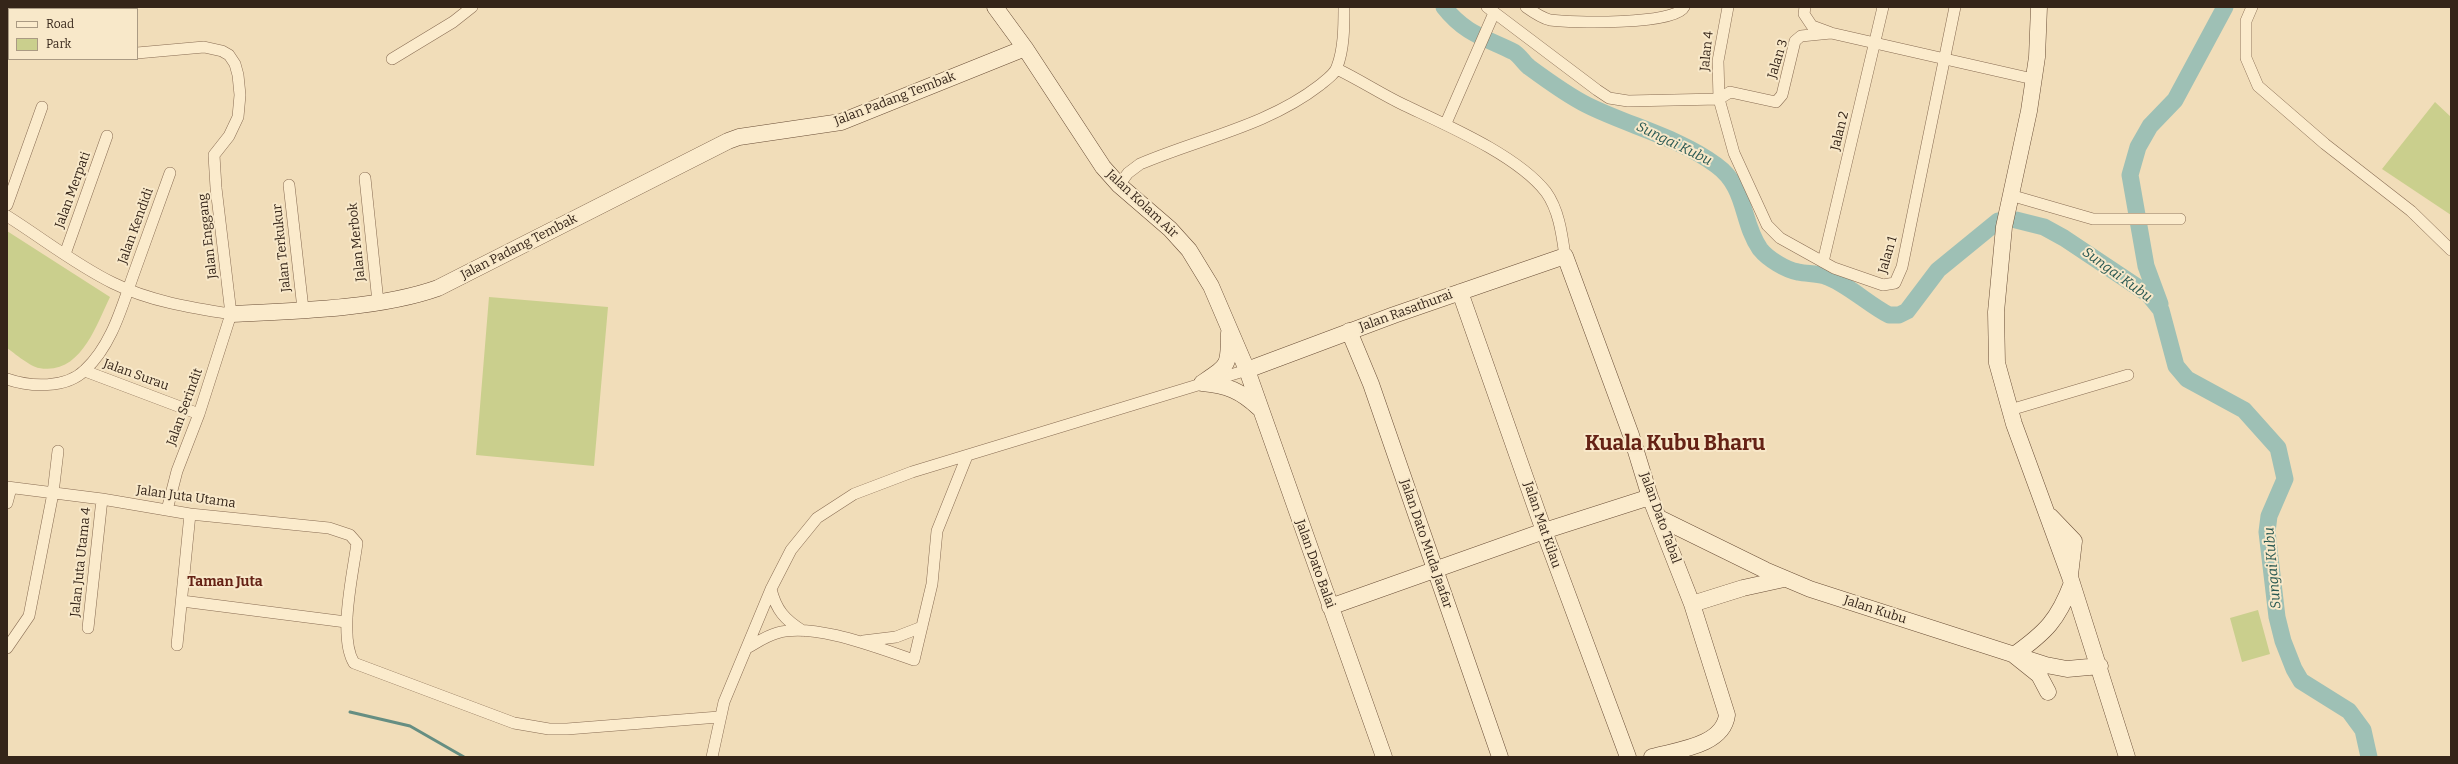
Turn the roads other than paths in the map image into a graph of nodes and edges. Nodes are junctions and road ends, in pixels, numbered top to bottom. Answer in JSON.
{"nodes":[{"id":1,"x":472,"y":7,"type":"edge"},
{"id":2,"x":995,"y":7,"type":"edge"},
{"id":3,"x":1344,"y":7,"type":"edge"},
{"id":4,"x":1526,"y":7,"type":"edge"},
{"id":5,"x":1684,"y":7,"type":"edge"},
{"id":6,"x":1728,"y":7,"type":"edge"},
{"id":7,"x":1805,"y":7,"type":"edge"},
{"id":8,"x":1883,"y":7,"type":"edge"},
{"id":9,"x":1956,"y":7,"type":"edge"},
{"id":10,"x":2039,"y":7,"type":"edge"},
{"id":11,"x":2252,"y":7,"type":"edge"},
{"id":12,"x":1490,"y":10,"type":"edge"},
{"id":13,"x":1831,"y":33,"type":"junction"},
{"id":14,"x":1876,"y":43,"type":"junction"},
{"id":15,"x":1025,"y":48,"type":"junction"},
{"id":16,"x":138,"y":53,"type":"edge"},
{"id":17,"x":1944,"y":59,"type":"junction"},
{"id":18,"x":392,"y":60,"type":"dead end"},
{"id":19,"x":1337,"y":69,"type":"junction"},
{"id":20,"x":2033,"y":79,"type":"junction"},
{"id":21,"x":1719,"y":99,"type":"junction"},
{"id":22,"x":42,"y":107,"type":"dead end"},
{"id":23,"x":1446,"y":123,"type":"junction"},
{"id":24,"x":107,"y":136,"type":"dead end"},
{"id":25,"x":170,"y":173,"type":"dead end"},
{"id":26,"x":364,"y":178,"type":"dead end"},
{"id":27,"x":289,"y":185,"type":"dead end"},
{"id":28,"x":1119,"y":185,"type":"junction"},
{"id":29,"x":2010,"y":195,"type":"junction"},
{"id":30,"x":7,"y":205,"type":"edge"},
{"id":31,"x":7,"y":216,"type":"edge"},
{"id":32,"x":2180,"y":219,"type":"dead end"},
{"id":33,"x":2451,"y":250,"type":"edge"},
{"id":34,"x":65,"y":254,"type":"junction"},
{"id":35,"x":1565,"y":256,"type":"junction"},
{"id":36,"x":1823,"y":262,"type":"junction"},
{"id":37,"x":128,"y":289,"type":"junction"},
{"id":38,"x":1460,"y":292,"type":"junction"},
{"id":39,"x":378,"y":302,"type":"junction"},
{"id":40,"x":303,"y":309,"type":"junction"},
{"id":41,"x":231,"y":314,"type":"junction"},
{"id":42,"x":1349,"y":331,"type":"junction"},
{"id":43,"x":1232,"y":334,"type":"junction"},
{"id":44,"x":1272,"y":360,"type":"junction"},
{"id":45,"x":1247,"y":370,"type":"junction"},
{"id":46,"x":85,"y":371,"type":"junction"},
{"id":47,"x":2128,"y":375,"type":"dead end"},
{"id":48,"x":7,"y":379,"type":"edge"},
{"id":49,"x":1202,"y":383,"type":"junction"},
{"id":50,"x":1258,"y":404,"type":"junction"},
{"id":51,"x":2010,"y":410,"type":"junction"},
{"id":52,"x":199,"y":414,"type":"junction"},
{"id":53,"x":58,"y":451,"type":"dead end"},
{"id":54,"x":967,"y":456,"type":"junction"},
{"id":55,"x":9,"y":487,"type":"edge"},
{"id":56,"x":53,"y":493,"type":"junction"},
{"id":57,"x":1650,"y":497,"type":"junction"},
{"id":58,"x":102,"y":498,"type":"junction"},
{"id":59,"x":7,"y":503,"type":"edge"},
{"id":60,"x":167,"y":510,"type":"junction"},
{"id":61,"x":190,"y":514,"type":"junction"},
{"id":62,"x":1659,"y":518,"type":"junction"},
{"id":63,"x":1544,"y":531,"type":"junction"},
{"id":64,"x":1739,"y":558,"type":"junction"},
{"id":65,"x":1436,"y":571,"type":"junction"},
{"id":66,"x":1784,"y":578,"type":"junction"},
{"id":67,"x":2071,"y":580,"type":"junction"},
{"id":68,"x":1743,"y":588,"type":"junction"},
{"id":69,"x":771,"y":589,"type":"junction"},
{"id":70,"x":1720,"y":596,"type":"junction"},
{"id":71,"x":182,"y":601,"type":"junction"},
{"id":72,"x":1692,"y":604,"type":"junction"},
{"id":73,"x":1330,"y":608,"type":"junction"},
{"id":74,"x":346,"y":622,"type":"junction"},
{"id":75,"x":922,"y":627,"type":"junction"},
{"id":76,"x":88,"y":628,"type":"dead end"},
{"id":77,"x":1700,"y":629,"type":"junction"},
{"id":78,"x":803,"y":631,"type":"junction"},
{"id":79,"x":858,"y":641,"type":"junction"},
{"id":80,"x":177,"y":645,"type":"dead end"},
{"id":81,"x":7,"y":648,"type":"edge"},
{"id":82,"x":747,"y":648,"type":"junction"},
{"id":83,"x":2014,"y":655,"type":"junction"},
{"id":84,"x":2100,"y":666,"type":"junction"},
{"id":85,"x":2048,"y":692,"type":"dead end"},
{"id":86,"x":719,"y":717,"type":"junction"},
{"id":87,"x":712,"y":757,"type":"edge"},
{"id":88,"x":1384,"y":757,"type":"edge"},
{"id":89,"x":1500,"y":757,"type":"edge"},
{"id":90,"x":1628,"y":757,"type":"edge"},
{"id":91,"x":1652,"y":757,"type":"edge"},
{"id":92,"x":2127,"y":757,"type":"edge"}],
"edges":[{"from":1,"to":18,"type":"street"},
{"from":2,"to":15,"type":"street","name":"Jalan Kolam Air"},
{"from":3,"to":19,"type":"street"},
{"from":4,"to":5,"type":"street"},
{"from":6,"to":21,"type":"street","name":"Jalan 4"},
{"from":7,"to":13,"type":"street"},
{"from":8,"to":14,"type":"street","name":"Jalan 2"},
{"from":9,"to":17,"type":"street","name":"Jalan 1"},
{"from":10,"to":20,"type":"street"},
{"from":11,"to":33,"type":"street"},
{"from":12,"to":21,"type":"street"},
{"from":12,"to":23,"type":"street"},
{"from":13,"to":14,"type":"street"},
{"from":13,"to":21,"type":"street","name":"Jalan 3"},
{"from":14,"to":17,"type":"street"},
{"from":14,"to":36,"type":"street","name":"Jalan 2"},
{"from":15,"to":28,"type":"street","name":"Jalan Kolam Air"},
{"from":15,"to":39,"type":"street","name":"Jalan Padang Tembak"},
{"from":16,"to":41,"type":"street","name":"Jalan Enggang"},
{"from":17,"to":20,"type":"street"},
{"from":17,"to":36,"type":"street","name":"Jalan 1"},
{"from":19,"to":23,"type":"street"},
{"from":19,"to":28,"type":"street"},
{"from":20,"to":29,"type":"street"},
{"from":21,"to":36,"type":"street","name":"Jalan 1"},
{"from":22,"to":30,"type":"street"},
{"from":23,"to":35,"type":"street"},
{"from":24,"to":34,"type":"street","name":"Jalan Merpati"},
{"from":25,"to":37,"type":"street","name":"Jalan Kendidi"},
{"from":26,"to":39,"type":"street","name":"Jalan Merbok"},
{"from":27,"to":40,"type":"street","name":"Jalan Terkukur"},
{"from":28,"to":43,"type":"street","name":"Jalan Kolam Air"},
{"from":29,"to":32,"type":"street"},
{"from":29,"to":51,"type":"street"},
{"from":31,"to":34,"type":"street","name":"Jalan Padang Tembak"},
{"from":34,"to":37,"type":"street","name":"Jalan Padang Tembak"},
{"from":35,"to":38,"type":"street","name":"Jalan Rasathurai"},
{"from":35,"to":57,"type":"street","name":"Jalan Dato Tabal"},
{"from":37,"to":41,"type":"street","name":"Jalan Padang Tembak"},
{"from":37,"to":46,"type":"street","name":"Jalan Kendidi"},
{"from":38,"to":42,"type":"street","name":"Jalan Rasathurai"},
{"from":38,"to":63,"type":"street","name":"Jalan Mat Kilau"},
{"from":39,"to":40,"type":"street","name":"Jalan Padang Tembak"},
{"from":40,"to":41,"type":"street","name":"Jalan Padang Tembak"},
{"from":41,"to":52,"type":"street","name":"Jalan Serindit"},
{"from":42,"to":44,"type":"street","name":"Jalan Rasathurai"},
{"from":42,"to":65,"type":"street","name":"Jalan Dato Muda Jaafar"},
{"from":43,"to":44,"type":"street"},
{"from":43,"to":45,"type":"street","name":"Jalan Kolam Air"},
{"from":43,"to":49,"type":"street"},
{"from":44,"to":45,"type":"street","name":"Jalan Rasathurai"},
{"from":44,"to":50,"type":"street"},
{"from":45,"to":49,"type":"street"},
{"from":45,"to":50,"type":"street","name":"Jalan Dato Balai"},
{"from":46,"to":48,"type":"street"},
{"from":46,"to":52,"type":"street","name":"Jalan Surau"},
{"from":47,"to":51,"type":"street"},
{"from":49,"to":50,"type":"street"},
{"from":49,"to":54,"type":"street"},
{"from":50,"to":73,"type":"street","name":"Jalan Dato Balai"},
{"from":51,"to":67,"type":"street"},
{"from":52,"to":60,"type":"street","name":"Jalan Serindit"},
{"from":53,"to":56,"type":"street"},
{"from":54,"to":69,"type":"street"},
{"from":54,"to":75,"type":"street"},
{"from":55,"to":56,"type":"street","name":"Jalan Juta Utama"},
{"from":55,"to":59,"type":"street"},
{"from":56,"to":58,"type":"street","name":"Jalan Juta Utama"},
{"from":56,"to":81,"type":"street"},
{"from":57,"to":62,"type":"street","name":"Jalan Dato Tabal"},
{"from":57,"to":63,"type":"street"},
{"from":58,"to":60,"type":"street","name":"Jalan Juta Utama"},
{"from":58,"to":76,"type":"street","name":"Jalan Juta Utama 4"},
{"from":60,"to":61,"type":"street","name":"Jalan Juta Utama"},
{"from":61,"to":71,"type":"street"},
{"from":61,"to":74,"type":"street","name":"Jalan Juta Utama"},
{"from":62,"to":64,"type":"street","name":"Jalan Kubu"},
{"from":62,"to":72,"type":"street","name":"Jalan Dato Tabal"},
{"from":63,"to":65,"type":"street"},
{"from":63,"to":90,"type":"street","name":"Jalan Mat Kilau"},
{"from":64,"to":66,"type":"street","name":"Jalan Kubu"},
{"from":64,"to":68,"type":"street"},
{"from":65,"to":73,"type":"street"},
{"from":65,"to":89,"type":"street","name":"Jalan Dato Muda Jaafar"},
{"from":66,"to":68,"type":"street"},
{"from":66,"to":83,"type":"street","name":"Jalan Kubu"},
{"from":67,"to":83,"type":"street"},
{"from":67,"to":84,"type":"street"},
{"from":68,"to":70,"type":"street"},
{"from":69,"to":78,"type":"street"},
{"from":69,"to":82,"type":"street"},
{"from":70,"to":72,"type":"street"},
{"from":70,"to":77,"type":"street"},
{"from":71,"to":74,"type":"street"},
{"from":71,"to":80,"type":"street"},
{"from":72,"to":77,"type":"street","name":"Jalan Dato Tabal"},
{"from":73,"to":88,"type":"street","name":"Jalan Dato Balai"},
{"from":74,"to":86,"type":"street"},
{"from":75,"to":79,"type":"street"},
{"from":75,"to":79,"type":"street"},
{"from":77,"to":91,"type":"street","name":"Jalan Dato Tabal"},
{"from":78,"to":79,"type":"street"},
{"from":78,"to":82,"type":"street"},
{"from":82,"to":86,"type":"street"},
{"from":83,"to":84,"type":"street","name":"Jalan Kubu"},
{"from":83,"to":85,"type":"street"},
{"from":84,"to":92,"type":"street"},
{"from":86,"to":87,"type":"street"}]}
